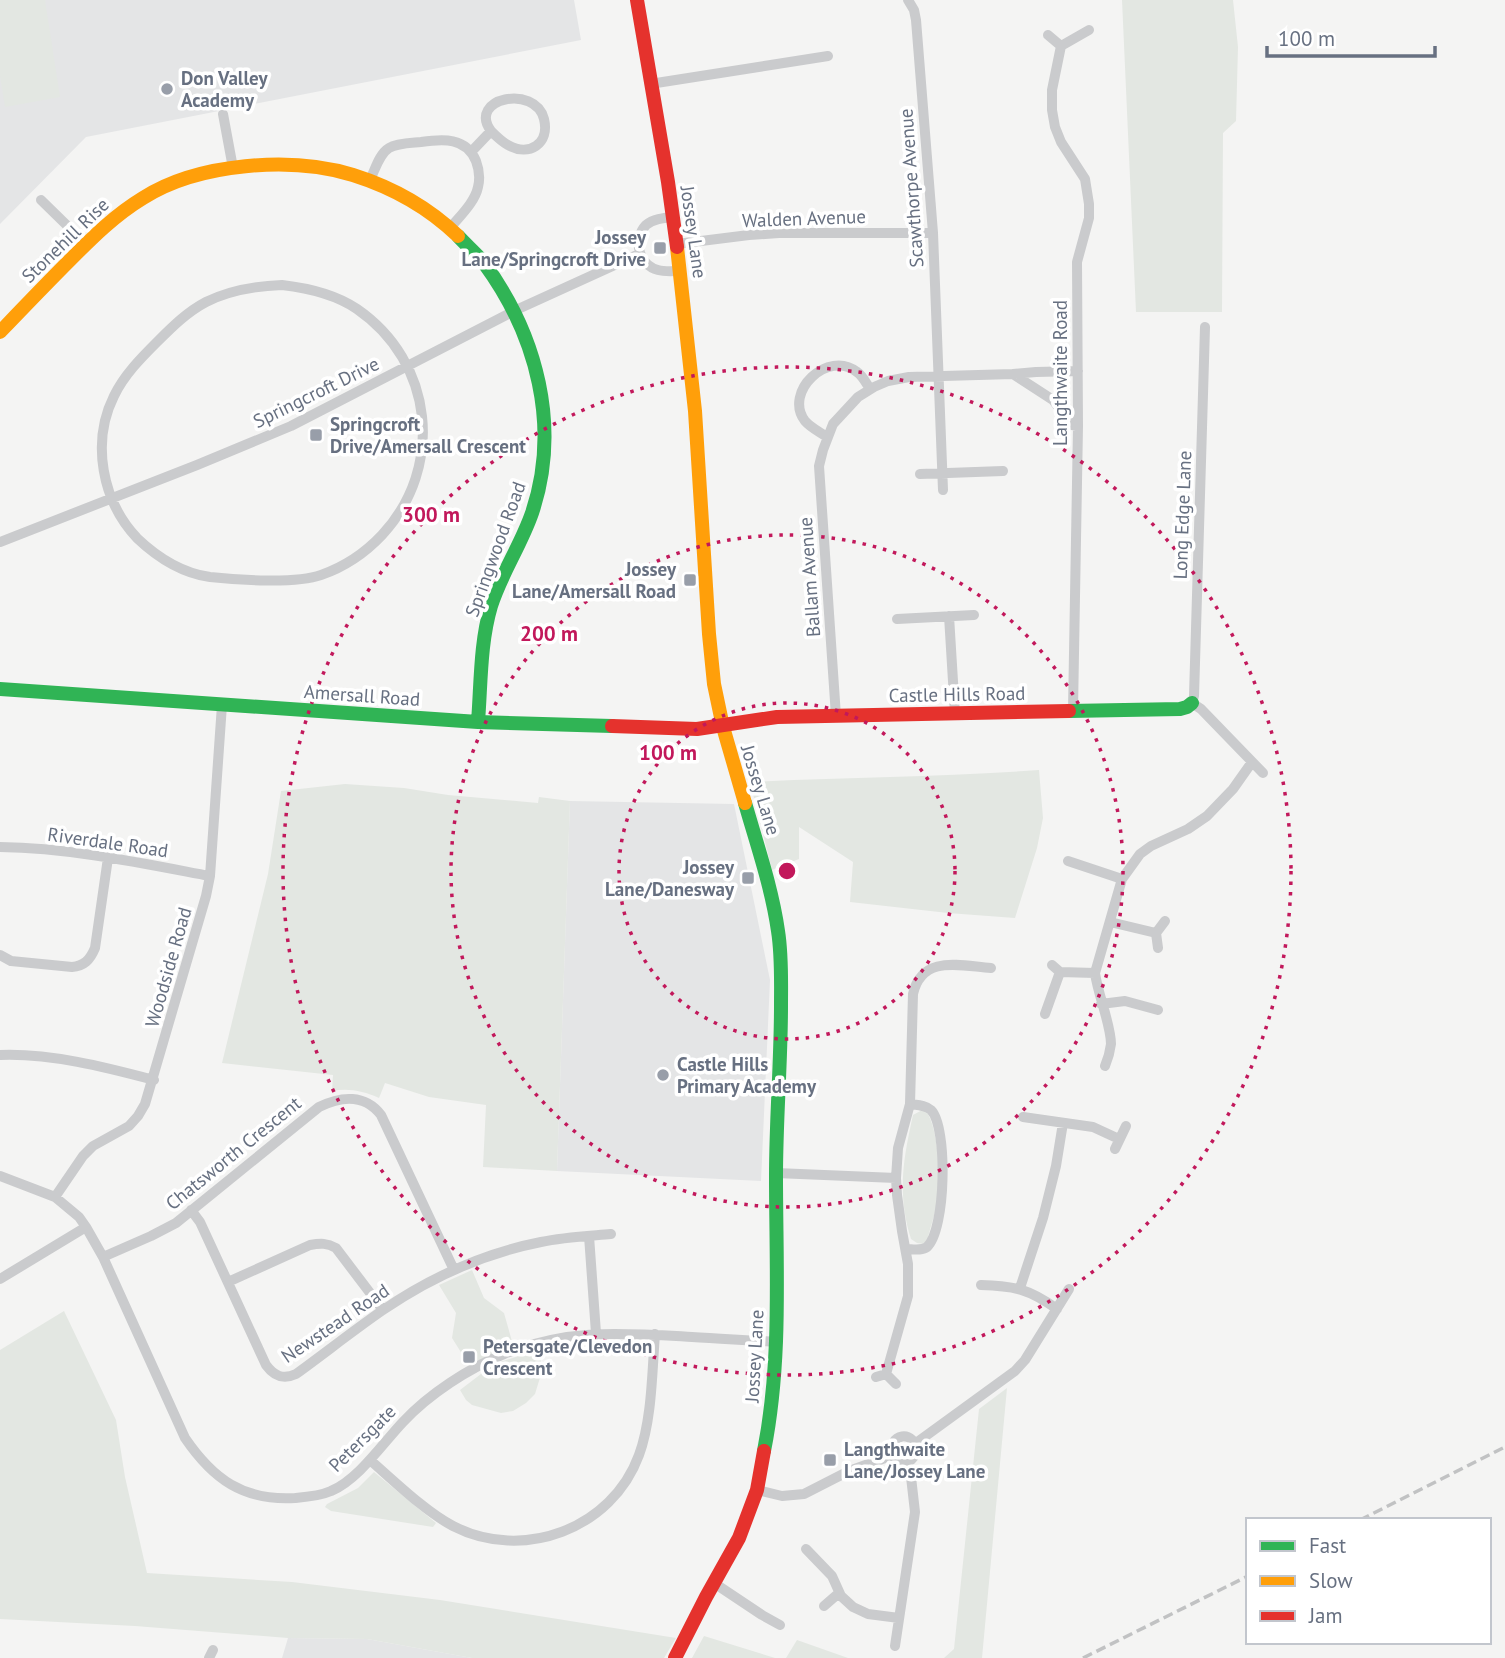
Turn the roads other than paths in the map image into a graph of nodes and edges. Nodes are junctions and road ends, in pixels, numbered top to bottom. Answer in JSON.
{"nodes":[{"id":1,"x":637,"y":0,"type":"edge"},
{"id":2,"x":908,"y":0,"type":"edge"},
{"id":3,"x":1089,"y":30,"type":"dead end"},
{"id":4,"x":1048,"y":35,"type":"dead end"},
{"id":5,"x":1061,"y":46,"type":"junction"},
{"id":6,"x":828,"y":56,"type":"dead end"},
{"id":7,"x":650,"y":84,"type":"junction"},
{"id":8,"x":223,"y":114,"type":"dead end"},
{"id":9,"x":491,"y":131,"type":"junction"},
{"id":10,"x":471,"y":152,"type":"junction"},
{"id":11,"x":233,"y":168,"type":"junction"},
{"id":12,"x":370,"y":180,"type":"junction"},
{"id":13,"x":41,"y":200,"type":"dead end"},
{"id":14,"x":673,"y":217,"type":"junction"},
{"id":15,"x":451,"y":227,"type":"junction"},
{"id":16,"x":933,"y":233,"type":"junction"},
{"id":17,"x":86,"y":244,"type":"junction"},
{"id":18,"x":677,"y":244,"type":"junction"},
{"id":19,"x":639,"y":254,"type":"junction"},
{"id":20,"x":680,"y":271,"type":"junction"},
{"id":21,"x":516,"y":310,"type":"junction"},
{"id":22,"x":1205,"y":327,"type":"dead end"},
{"id":23,"x":0,"y":332,"type":"edge"},
{"id":24,"x":407,"y":367,"type":"junction"},
{"id":25,"x":1078,"y":371,"type":"junction"},
{"id":26,"x":1013,"y":374,"type":"junction"},
{"id":27,"x":938,"y":375,"type":"junction"},
{"id":28,"x":870,"y":389,"type":"junction"},
{"id":29,"x":1078,"y":426,"type":"junction"},
{"id":30,"x":827,"y":437,"type":"junction"},
{"id":31,"x":1003,"y":471,"type":"dead end"},
{"id":32,"x":942,"y":473,"type":"junction"},
{"id":33,"x":920,"y":474,"type":"dead end"},
{"id":34,"x":943,"y":490,"type":"dead end"},
{"id":35,"x":111,"y":497,"type":"junction"},
{"id":36,"x":0,"y":542,"type":"edge"},
{"id":37,"x":974,"y":615,"type":"dead end"},
{"id":38,"x":949,"y":616,"type":"junction"},
{"id":39,"x":897,"y":619,"type":"dead end"},
{"id":40,"x":0,"y":689,"type":"edge"},
{"id":41,"x":1192,"y":703,"type":"junction"},
{"id":42,"x":222,"y":705,"type":"junction"},
{"id":43,"x":1073,"y":710,"type":"junction"},
{"id":44,"x":955,"y":714,"type":"junction"},
{"id":45,"x":836,"y":716,"type":"junction"},
{"id":46,"x":478,"y":722,"type":"junction"},
{"id":47,"x":723,"y":727,"type":"junction"},
{"id":48,"x":1252,"y":762,"type":"junction"},
{"id":49,"x":1263,"y":773,"type":"dead end"},
{"id":50,"x":0,"y":848,"type":"edge"},
{"id":51,"x":108,"y":858,"type":"junction"},
{"id":52,"x":1068,"y":861,"type":"dead end"},
{"id":53,"x":210,"y":876,"type":"junction"},
{"id":54,"x":1122,"y":880,"type":"junction"},
{"id":55,"x":1165,"y":920,"type":"dead end"},
{"id":56,"x":1110,"y":922,"type":"junction"},
{"id":57,"x":1156,"y":933,"type":"junction"},
{"id":58,"x":1158,"y":948,"type":"dead end"},
{"id":59,"x":0,"y":955,"type":"edge"},
{"id":60,"x":992,"y":968,"type":"dead end"},
{"id":61,"x":1095,"y":973,"type":"junction"},
{"id":62,"x":1101,"y":1004,"type":"junction"},
{"id":63,"x":1158,"y":1010,"type":"dead end"},
{"id":64,"x":1045,"y":1014,"type":"dead end"},
{"id":65,"x":0,"y":1055,"type":"edge"},
{"id":66,"x":1105,"y":1066,"type":"dead end"},
{"id":67,"x":153,"y":1080,"type":"junction"},
{"id":68,"x":910,"y":1104,"type":"junction"},
{"id":69,"x":1023,"y":1117,"type":"dead end"},
{"id":70,"x":1063,"y":1122,"type":"junction"},
{"id":71,"x":1126,"y":1126,"type":"dead end"},
{"id":72,"x":776,"y":1173,"type":"junction"},
{"id":73,"x":0,"y":1176,"type":"edge"},
{"id":74,"x":896,"y":1178,"type":"junction"},
{"id":75,"x":55,"y":1197,"type":"junction"},
{"id":76,"x":191,"y":1210,"type":"junction"},
{"id":77,"x":86,"y":1227,"type":"junction"},
{"id":78,"x":611,"y":1234,"type":"dead end"},
{"id":79,"x":589,"y":1236,"type":"junction"},
{"id":80,"x":906,"y":1249,"type":"junction"},
{"id":81,"x":103,"y":1257,"type":"junction"},
{"id":82,"x":454,"y":1270,"type":"junction"},
{"id":83,"x":0,"y":1279,"type":"edge"},
{"id":84,"x":228,"y":1282,"type":"junction"},
{"id":85,"x":981,"y":1285,"type":"dead end"},
{"id":86,"x":1020,"y":1288,"type":"junction"},
{"id":87,"x":1069,"y":1289,"type":"dead end"},
{"id":88,"x":1057,"y":1308,"type":"junction"},
{"id":89,"x":383,"y":1310,"type":"junction"},
{"id":90,"x":596,"y":1333,"type":"junction"},
{"id":91,"x":655,"y":1334,"type":"junction"},
{"id":92,"x":777,"y":1342,"type":"junction"},
{"id":93,"x":896,"y":1384,"type":"dead end"},
{"id":94,"x":916,"y":1443,"type":"junction"},
{"id":95,"x":893,"y":1456,"type":"junction"},
{"id":96,"x":370,"y":1460,"type":"junction"},
{"id":97,"x":906,"y":1462,"type":"junction"},
{"id":98,"x":757,"y":1490,"type":"junction"},
{"id":99,"x":806,"y":1549,"type":"dead end"},
{"id":100,"x":714,"y":1583,"type":"junction"},
{"id":101,"x":839,"y":1593,"type":"junction"},
{"id":102,"x":824,"y":1605,"type":"dead end"},
{"id":103,"x":899,"y":1618,"type":"junction"},
{"id":104,"x":780,"y":1625,"type":"dead end"},
{"id":105,"x":895,"y":1646,"type":"dead end"},
{"id":106,"x":675,"y":1658,"type":"edge"}],
"edges":[{"from":1,"to":7,"type":"street","name":"Jossey Lane"},
{"from":2,"to":16,"type":"street","name":"Scawthorpe Avenue"},
{"from":3,"to":5,"type":"street"},
{"from":4,"to":5,"type":"street"},
{"from":5,"to":25,"type":"street","name":"Langthwaite Road"},
{"from":6,"to":7,"type":"street"},
{"from":7,"to":14,"type":"street","name":"Jossey Lane"},
{"from":8,"to":11,"type":"street"},
{"from":9,"to":9,"type":"street"},
{"from":9,"to":10,"type":"street"},
{"from":10,"to":12,"type":"street"},
{"from":10,"to":15,"type":"street"},
{"from":11,"to":12,"type":"street","name":"Stonehill Rise"},
{"from":11,"to":17,"type":"street","name":"Stonehill Rise"},
{"from":12,"to":15,"type":"street","name":"Stonehill Rise"},
{"from":13,"to":17,"type":"street"},
{"from":14,"to":18,"type":"street","name":"Jossey Lane"},
{"from":14,"to":19,"type":"street"},
{"from":15,"to":21,"type":"street","name":"Stonehill Rise"},
{"from":16,"to":18,"type":"street","name":"Walden Avenue"},
{"from":16,"to":27,"type":"street","name":"Scawthorpe Avenue"},
{"from":17,"to":23,"type":"street","name":"Stonehill Rise"},
{"from":18,"to":20,"type":"street","name":"Jossey Lane"},
{"from":19,"to":20,"type":"street"},
{"from":19,"to":21,"type":"street","name":"Springcroft Drive"},
{"from":20,"to":47,"type":"street","name":"Jossey Lane"},
{"from":21,"to":24,"type":"street","name":"Springcroft Drive"},
{"from":21,"to":46,"type":"street","name":"Springwood Road"},
{"from":22,"to":41,"type":"street","name":"Long Edge Lane"},
{"from":24,"to":35,"type":"street","name":"Springcroft Drive"},
{"from":24,"to":35,"type":"street"},
{"from":24,"to":35,"type":"street"},
{"from":25,"to":26,"type":"street","name":"Ballam Avenue"},
{"from":25,"to":29,"type":"street","name":"Langthwaite Road"},
{"from":26,"to":27,"type":"street","name":"Ballam Avenue"},
{"from":26,"to":29,"type":"street"},
{"from":27,"to":28,"type":"street","name":"Ballam Avenue"},
{"from":27,"to":32,"type":"street","name":"Scawthorpe Avenue"},
{"from":28,"to":30,"type":"street","name":"Ballam Avenue"},
{"from":28,"to":30,"type":"street"},
{"from":29,"to":43,"type":"street","name":"Langthwaite Road"},
{"from":30,"to":45,"type":"street","name":"Ballam Avenue"},
{"from":31,"to":32,"type":"street"},
{"from":32,"to":33,"type":"street"},
{"from":32,"to":34,"type":"street","name":"Scawthorpe Avenue"},
{"from":35,"to":36,"type":"street","name":"Springcroft Drive"},
{"from":37,"to":38,"type":"street"},
{"from":38,"to":39,"type":"street"},
{"from":38,"to":44,"type":"street"},
{"from":40,"to":42,"type":"street","name":"Amersall Road"},
{"from":41,"to":43,"type":"street","name":"Castle Hills Road"},
{"from":41,"to":48,"type":"street"},
{"from":42,"to":46,"type":"street","name":"Amersall Road"},
{"from":42,"to":53,"type":"street","name":"Woodside Road"},
{"from":43,"to":44,"type":"street","name":"Castle Hills Road"},
{"from":44,"to":45,"type":"street","name":"Castle Hills Road"},
{"from":45,"to":47,"type":"street","name":"Castle Hills Road"},
{"from":46,"to":47,"type":"street","name":"Amersall Road"},
{"from":47,"to":72,"type":"street","name":"Jossey Lane"},
{"from":48,"to":49,"type":"street"},
{"from":48,"to":54,"type":"street"},
{"from":50,"to":51,"type":"street","name":"Riverdale Road"},
{"from":51,"to":53,"type":"street","name":"Riverdale Road"},
{"from":51,"to":59,"type":"street"},
{"from":52,"to":54,"type":"street"},
{"from":53,"to":67,"type":"street","name":"Woodside Road"},
{"from":54,"to":56,"type":"street"},
{"from":55,"to":57,"type":"street"},
{"from":56,"to":57,"type":"street"},
{"from":56,"to":61,"type":"street"},
{"from":57,"to":58,"type":"street"},
{"from":60,"to":68,"type":"street"},
{"from":61,"to":62,"type":"street"},
{"from":61,"to":64,"type":"street"},
{"from":62,"to":63,"type":"street"},
{"from":62,"to":66,"type":"street"},
{"from":65,"to":67,"type":"street"},
{"from":67,"to":75,"type":"street","name":"Woodside Road"},
{"from":68,"to":74,"type":"street"},
{"from":68,"to":80,"type":"street"},
{"from":69,"to":70,"type":"street"},
{"from":70,"to":71,"type":"street"},
{"from":70,"to":86,"type":"street"},
{"from":72,"to":74,"type":"street"},
{"from":72,"to":92,"type":"street","name":"Jossey Lane"},
{"from":73,"to":75,"type":"street","name":"Petersgate"},
{"from":74,"to":80,"type":"street"},
{"from":75,"to":77,"type":"street","name":"Petersgate"},
{"from":76,"to":81,"type":"street","name":"Chatsworth Crescent"},
{"from":76,"to":82,"type":"street","name":"Chatsworth Crescent"},
{"from":76,"to":84,"type":"street","name":"Newstead Road"},
{"from":77,"to":81,"type":"street","name":"Petersgate"},
{"from":77,"to":83,"type":"street"},
{"from":78,"to":79,"type":"street","name":"Newstead Road"},
{"from":79,"to":82,"type":"street","name":"Newstead Road"},
{"from":79,"to":90,"type":"street"},
{"from":80,"to":93,"type":"street"},
{"from":81,"to":96,"type":"street","name":"Petersgate"},
{"from":82,"to":89,"type":"street","name":"Newstead Road"},
{"from":84,"to":89,"type":"street"},
{"from":84,"to":89,"type":"street","name":"Newstead Road"},
{"from":85,"to":86,"type":"street"},
{"from":86,"to":88,"type":"street"},
{"from":87,"to":88,"type":"street"},
{"from":88,"to":94,"type":"street"},
{"from":90,"to":91,"type":"street","name":"Petersgate"},
{"from":90,"to":96,"type":"street","name":"Petersgate"},
{"from":91,"to":92,"type":"street","name":"Petersgate"},
{"from":91,"to":96,"type":"street"},
{"from":92,"to":98,"type":"street","name":"Jossey Lane"},
{"from":94,"to":95,"type":"street"},
{"from":94,"to":97,"type":"street"},
{"from":95,"to":97,"type":"street"},
{"from":95,"to":98,"type":"street"},
{"from":97,"to":103,"type":"street"},
{"from":98,"to":100,"type":"street","name":"Jossey Lane"},
{"from":99,"to":101,"type":"street"},
{"from":100,"to":104,"type":"street"},
{"from":100,"to":106,"type":"street","name":"Jossey Lane"},
{"from":101,"to":102,"type":"street"},
{"from":101,"to":103,"type":"street"},
{"from":103,"to":105,"type":"street"}]}
